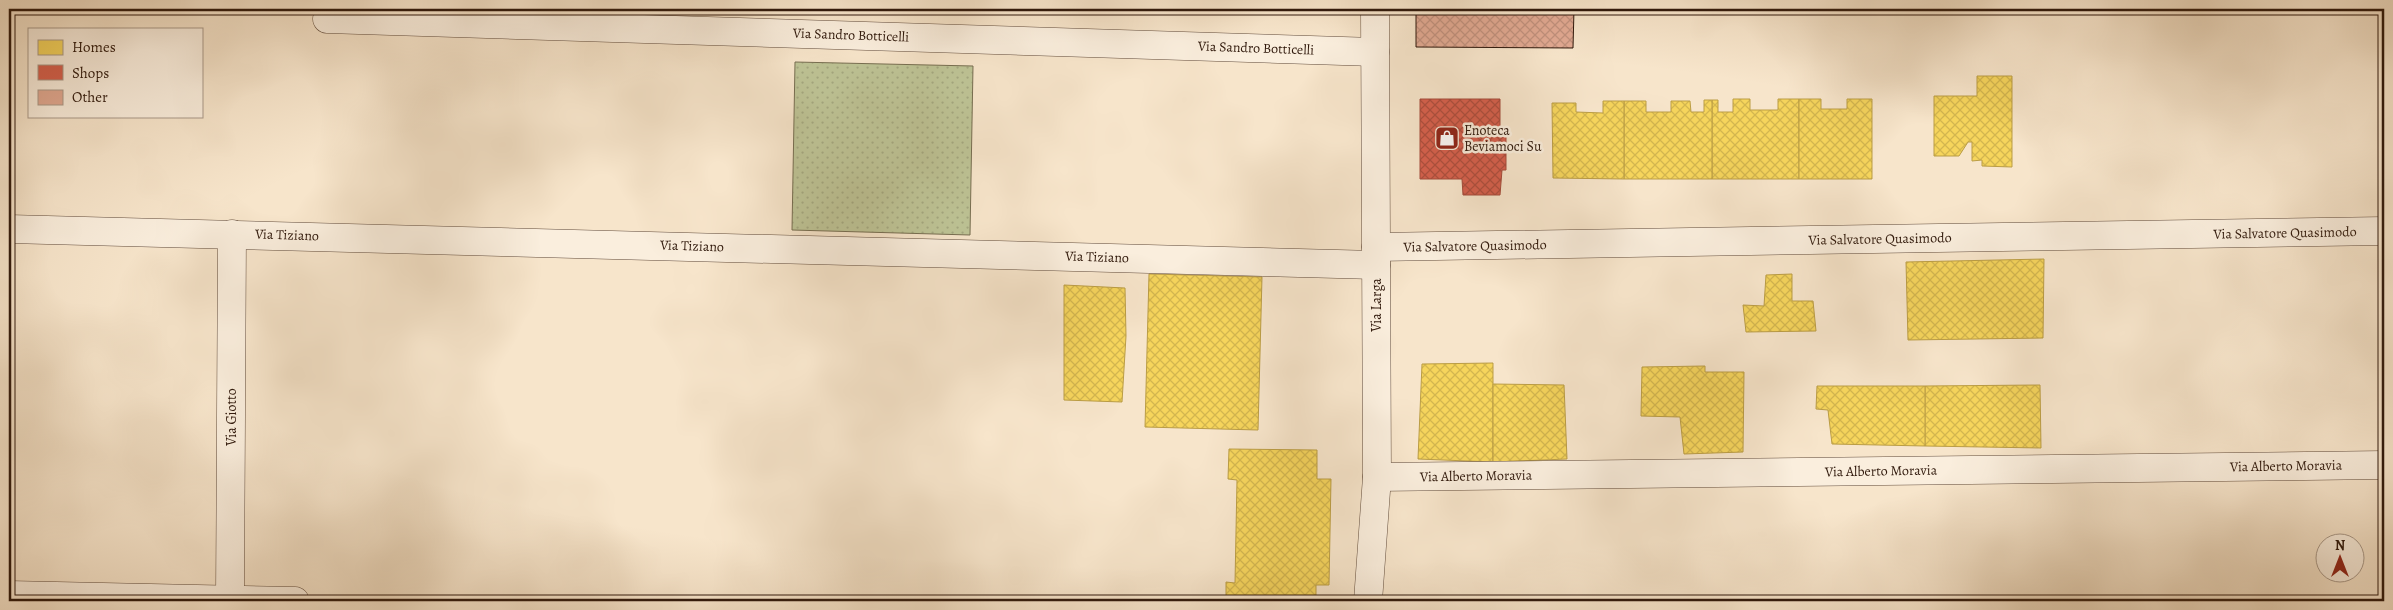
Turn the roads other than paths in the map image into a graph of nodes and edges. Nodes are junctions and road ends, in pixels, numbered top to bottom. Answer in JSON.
{"nodes":[{"id":1,"x":1375,"y":9,"type":"edge"},
{"id":2,"x":327,"y":19,"type":"dead end"},
{"id":3,"x":1375,"y":52,"type":"junction"},
{"id":4,"x":9,"y":229,"type":"edge"},
{"id":5,"x":2384,"y":231,"type":"edge"},
{"id":6,"x":232,"y":234,"type":"junction"},
{"id":7,"x":1376,"y":256,"type":"junction"},
{"id":8,"x":2384,"y":465,"type":"edge"},
{"id":9,"x":1377,"y":477,"type":"junction"},
{"id":10,"x":9,"y":595,"type":"edge"},
{"id":11,"x":230,"y":600,"type":"edge"},
{"id":12,"x":295,"y":601,"type":"edge"},
{"id":13,"x":1368,"y":601,"type":"edge"}],
"edges":[{"from":1,"to":3,"type":"street","name":"Via Larga"},
{"from":2,"to":3,"type":"street","name":"Via Sandro Botticelli"},
{"from":3,"to":7,"type":"street","name":"Via Larga"},
{"from":4,"to":6,"type":"street","name":"Via Tiziano"},
{"from":5,"to":7,"type":"street","name":"Via Salvatore Quasimodo"},
{"from":6,"to":7,"type":"street","name":"Via Tiziano"},
{"from":6,"to":11,"type":"street","name":"Via Giotto"},
{"from":7,"to":9,"type":"street","name":"Via Larga"},
{"from":8,"to":9,"type":"street","name":"Via Alberto Moravia"},
{"from":9,"to":13,"type":"street","name":"Via Larga"},
{"from":10,"to":11,"type":"street"},
{"from":11,"to":12,"type":"street"}]}
